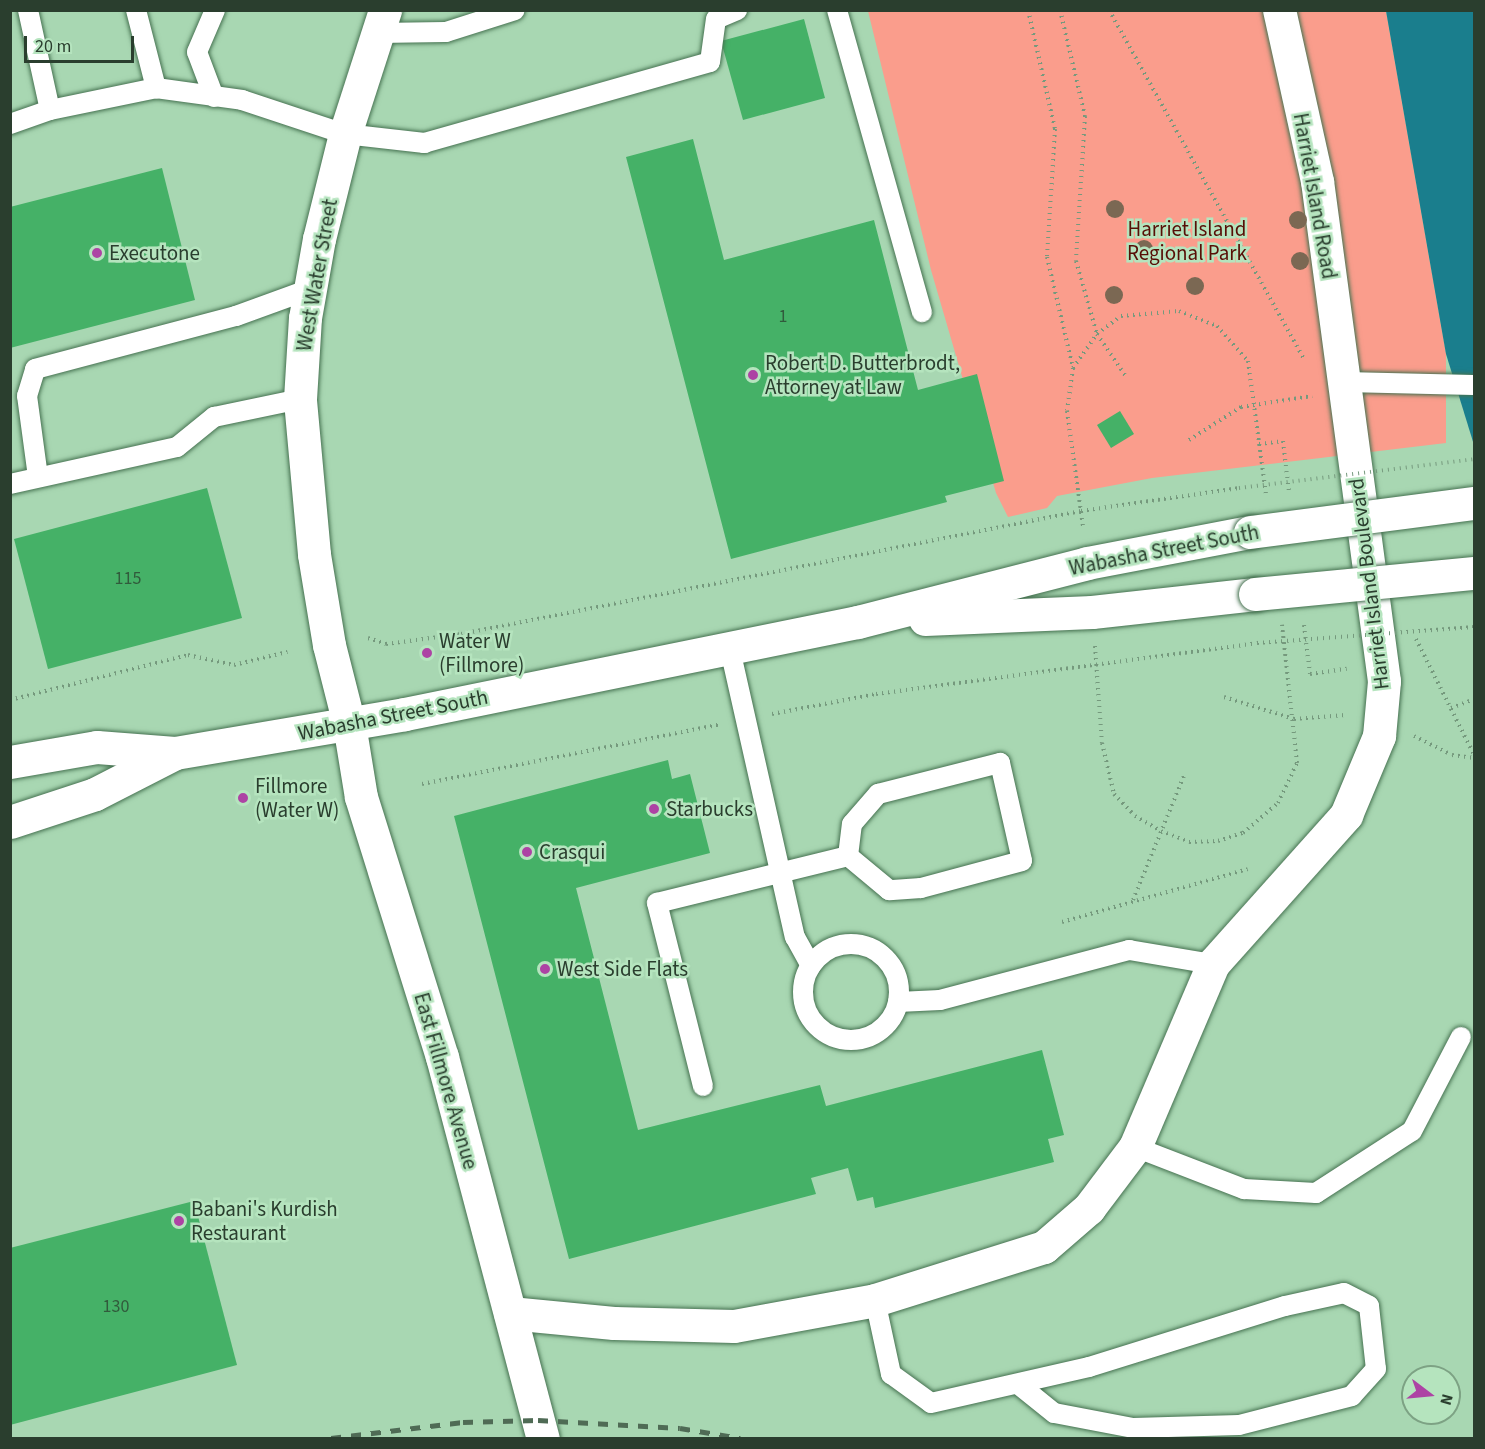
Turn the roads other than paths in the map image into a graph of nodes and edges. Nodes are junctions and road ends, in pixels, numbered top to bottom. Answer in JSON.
{"nodes":[{"id":1,"x":28,"y":10,"type":"edge"},
{"id":2,"x":136,"y":10,"type":"edge"},
{"id":3,"x":215,"y":10,"type":"edge"},
{"id":4,"x":514,"y":10,"type":"edge"},
{"id":5,"x":737,"y":10,"type":"edge"},
{"id":6,"x":837,"y":10,"type":"edge"},
{"id":7,"x":1279,"y":10,"type":"edge"},
{"id":8,"x":381,"y":22,"type":"edge"},
{"id":9,"x":156,"y":88,"type":"junction"},
{"id":10,"x":214,"y":97,"type":"junction"},
{"id":11,"x":51,"y":110,"type":"junction"},
{"id":12,"x":10,"y":124,"type":"edge"},
{"id":13,"x":345,"y":134,"type":"junction"},
{"id":14,"x":310,"y":289,"type":"junction"},
{"id":15,"x":922,"y":312,"type":"dead end"},
{"id":16,"x":1474,"y":386,"type":"edge"},
{"id":17,"x":1324,"y":388,"type":"junction"},
{"id":18,"x":300,"y":399,"type":"junction"},
{"id":19,"x":38,"y":477,"type":"junction"},
{"id":20,"x":10,"y":484,"type":"edge"},
{"id":21,"x":1474,"y":503,"type":"edge"},
{"id":22,"x":1474,"y":573,"type":"edge"},
{"id":23,"x":858,"y":622,"type":"junction"},
{"id":24,"x":729,"y":645,"type":"junction"},
{"id":25,"x":349,"y":724,"type":"junction"},
{"id":26,"x":175,"y":753,"type":"junction"},
{"id":27,"x":10,"y":762,"type":"edge"},
{"id":28,"x":10,"y":822,"type":"edge"},
{"id":29,"x":848,"y":856,"type":"junction"},
{"id":30,"x":781,"y":873,"type":"junction"},
{"id":31,"x":1213,"y":964,"type":"junction"},
{"id":32,"x":811,"y":966,"type":"junction"},
{"id":33,"x":898,"y":1002,"type":"junction"},
{"id":34,"x":1461,"y":1037,"type":"dead end"},
{"id":35,"x":703,"y":1086,"type":"dead end"},
{"id":36,"x":1135,"y":1146,"type":"junction"},
{"id":37,"x":875,"y":1300,"type":"junction"},
{"id":38,"x":510,"y":1313,"type":"junction"},
{"id":39,"x":1018,"y":1384,"type":"junction"},
{"id":40,"x":543,"y":1438,"type":"edge"}],
"edges":[{"from":1,"to":11,"type":"lane"},
{"from":2,"to":9,"type":"lane"},
{"from":3,"to":10,"type":"lane"},
{"from":4,"to":8,"type":"lane"},
{"from":5,"to":13,"type":"lane"},
{"from":6,"to":15,"type":"lane"},
{"from":7,"to":17,"type":"street","name":"Harriet Island Road"},
{"from":8,"to":13,"type":"street","name":"West Water Street"},
{"from":9,"to":10,"type":"lane"},
{"from":9,"to":11,"type":"lane"},
{"from":10,"to":13,"type":"lane"},
{"from":11,"to":12,"type":"lane"},
{"from":13,"to":14,"type":"street","name":"West Water Street"},
{"from":14,"to":18,"type":"street","name":"West Water Street"},
{"from":14,"to":19,"type":"lane"},
{"from":16,"to":17,"type":"lane"},
{"from":17,"to":31,"type":"street","name":"Harriet Island Boulevard"},
{"from":18,"to":19,"type":"lane"},
{"from":18,"to":25,"type":"street","name":"West Water Street"},
{"from":19,"to":20,"type":"lane"},
{"from":21,"to":23,"type":"street","name":"Wabasha Street South","bridge":true},
{"from":22,"to":23,"type":"street","name":"Wabasha Street South","bridge":true},
{"from":23,"to":24,"type":"street","name":"Wabasha Street South"},
{"from":24,"to":25,"type":"street","name":"Wabasha Street South"},
{"from":24,"to":30,"type":"lane"},
{"from":25,"to":26,"type":"street","name":"Wabasha Street South"},
{"from":25,"to":38,"type":"street","name":"East Fillmore Avenue"},
{"from":26,"to":27,"type":"street","name":"Wabasha Street South"},
{"from":26,"to":28,"type":"street","name":"Wabasha Street South"},
{"from":29,"to":29,"type":"lane"},
{"from":29,"to":30,"type":"lane"},
{"from":30,"to":32,"type":"lane"},
{"from":30,"to":35,"type":"lane"},
{"from":31,"to":33,"type":"lane"},
{"from":31,"to":36,"type":"street","name":"Harriet Island Boulevard"},
{"from":32,"to":33,"type":"lane"},
{"from":32,"to":33,"type":"lane"},
{"from":34,"to":36,"type":"lane"},
{"from":36,"to":37,"type":"street","name":"Harriet Island Boulevard"},
{"from":37,"to":38,"type":"street","name":"Harriet Island Boulevard"},
{"from":37,"to":39,"type":"lane"},
{"from":38,"to":40,"type":"street","name":"East Fillmore Avenue"},
{"from":39,"to":39,"type":"lane"}]}
